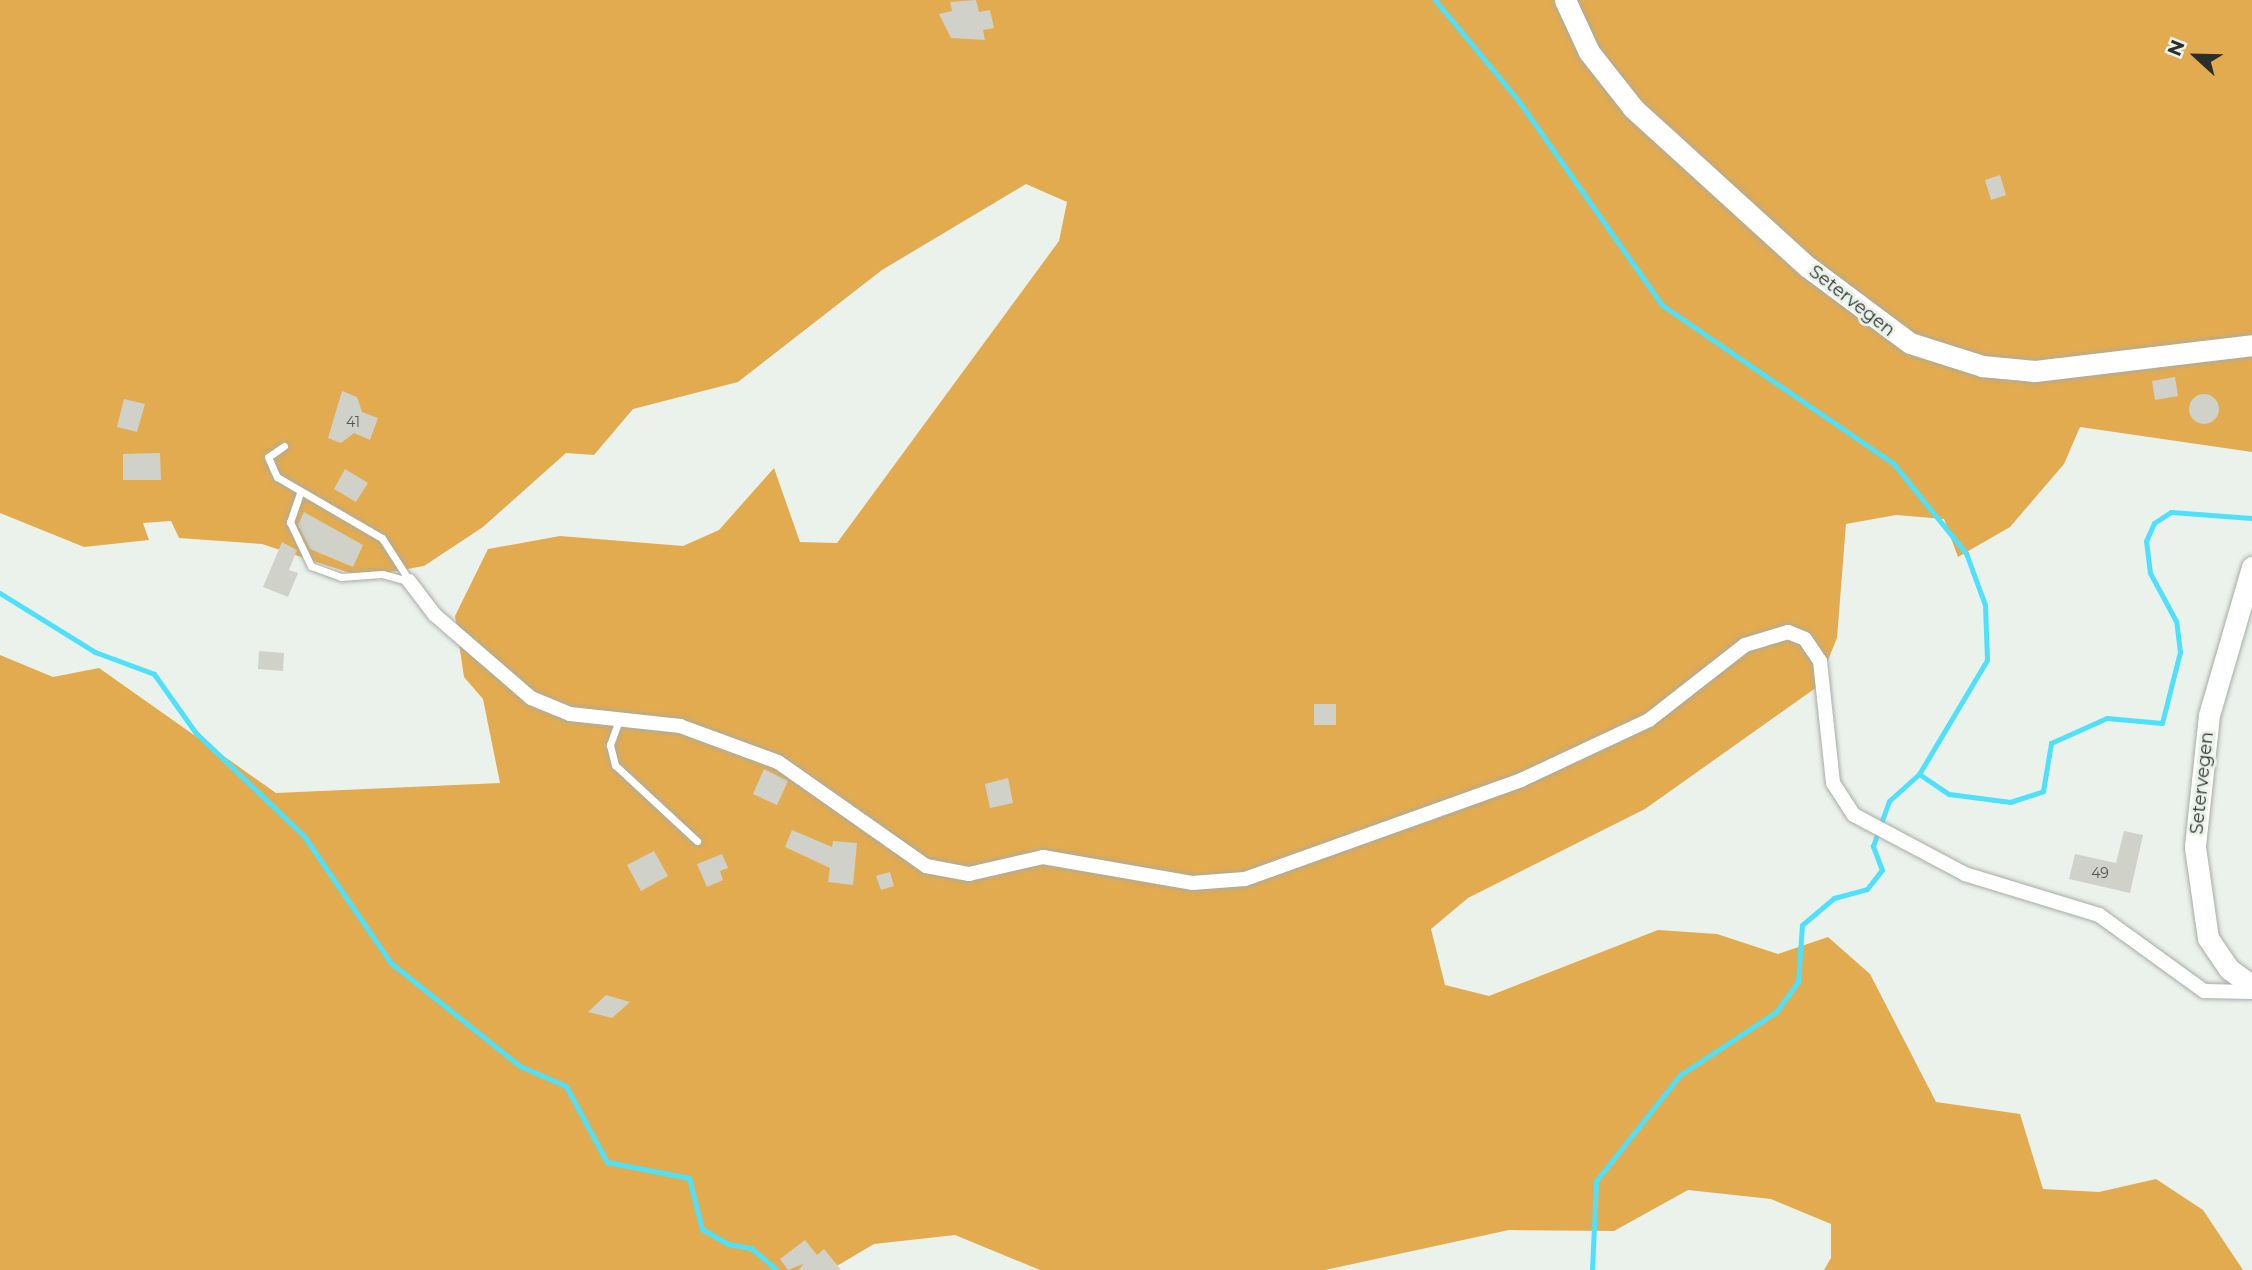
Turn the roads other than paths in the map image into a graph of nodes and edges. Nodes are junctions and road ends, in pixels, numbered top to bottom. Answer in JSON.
{"nodes":[{"id":1,"x":1565,"y":0,"type":"edge"},
{"id":2,"x":2252,"y":345,"type":"edge"},
{"id":3,"x":284,"y":446,"type":"dead end"},
{"id":4,"x":300,"y":493,"type":"junction"},
{"id":5,"x":2252,"y":567,"type":"edge"},
{"id":6,"x":409,"y":581,"type":"junction"},
{"id":7,"x":619,"y":720,"type":"junction"},
{"id":8,"x":697,"y":841,"type":"dead end"},
{"id":9,"x":2252,"y":986,"type":"edge"},
{"id":10,"x":2252,"y":992,"type":"edge"}],
"edges":[{"from":1,"to":2,"type":"main road","name":"Setervegen"},
{"from":3,"to":4,"type":"lane"},
{"from":4,"to":6,"type":"lane"},
{"from":4,"to":6,"type":"lane"},
{"from":5,"to":9,"type":"main road","name":"Setervegen"},
{"from":6,"to":7,"type":"street"},
{"from":7,"to":8,"type":"lane"},
{"from":7,"to":10,"type":"street"}]}
